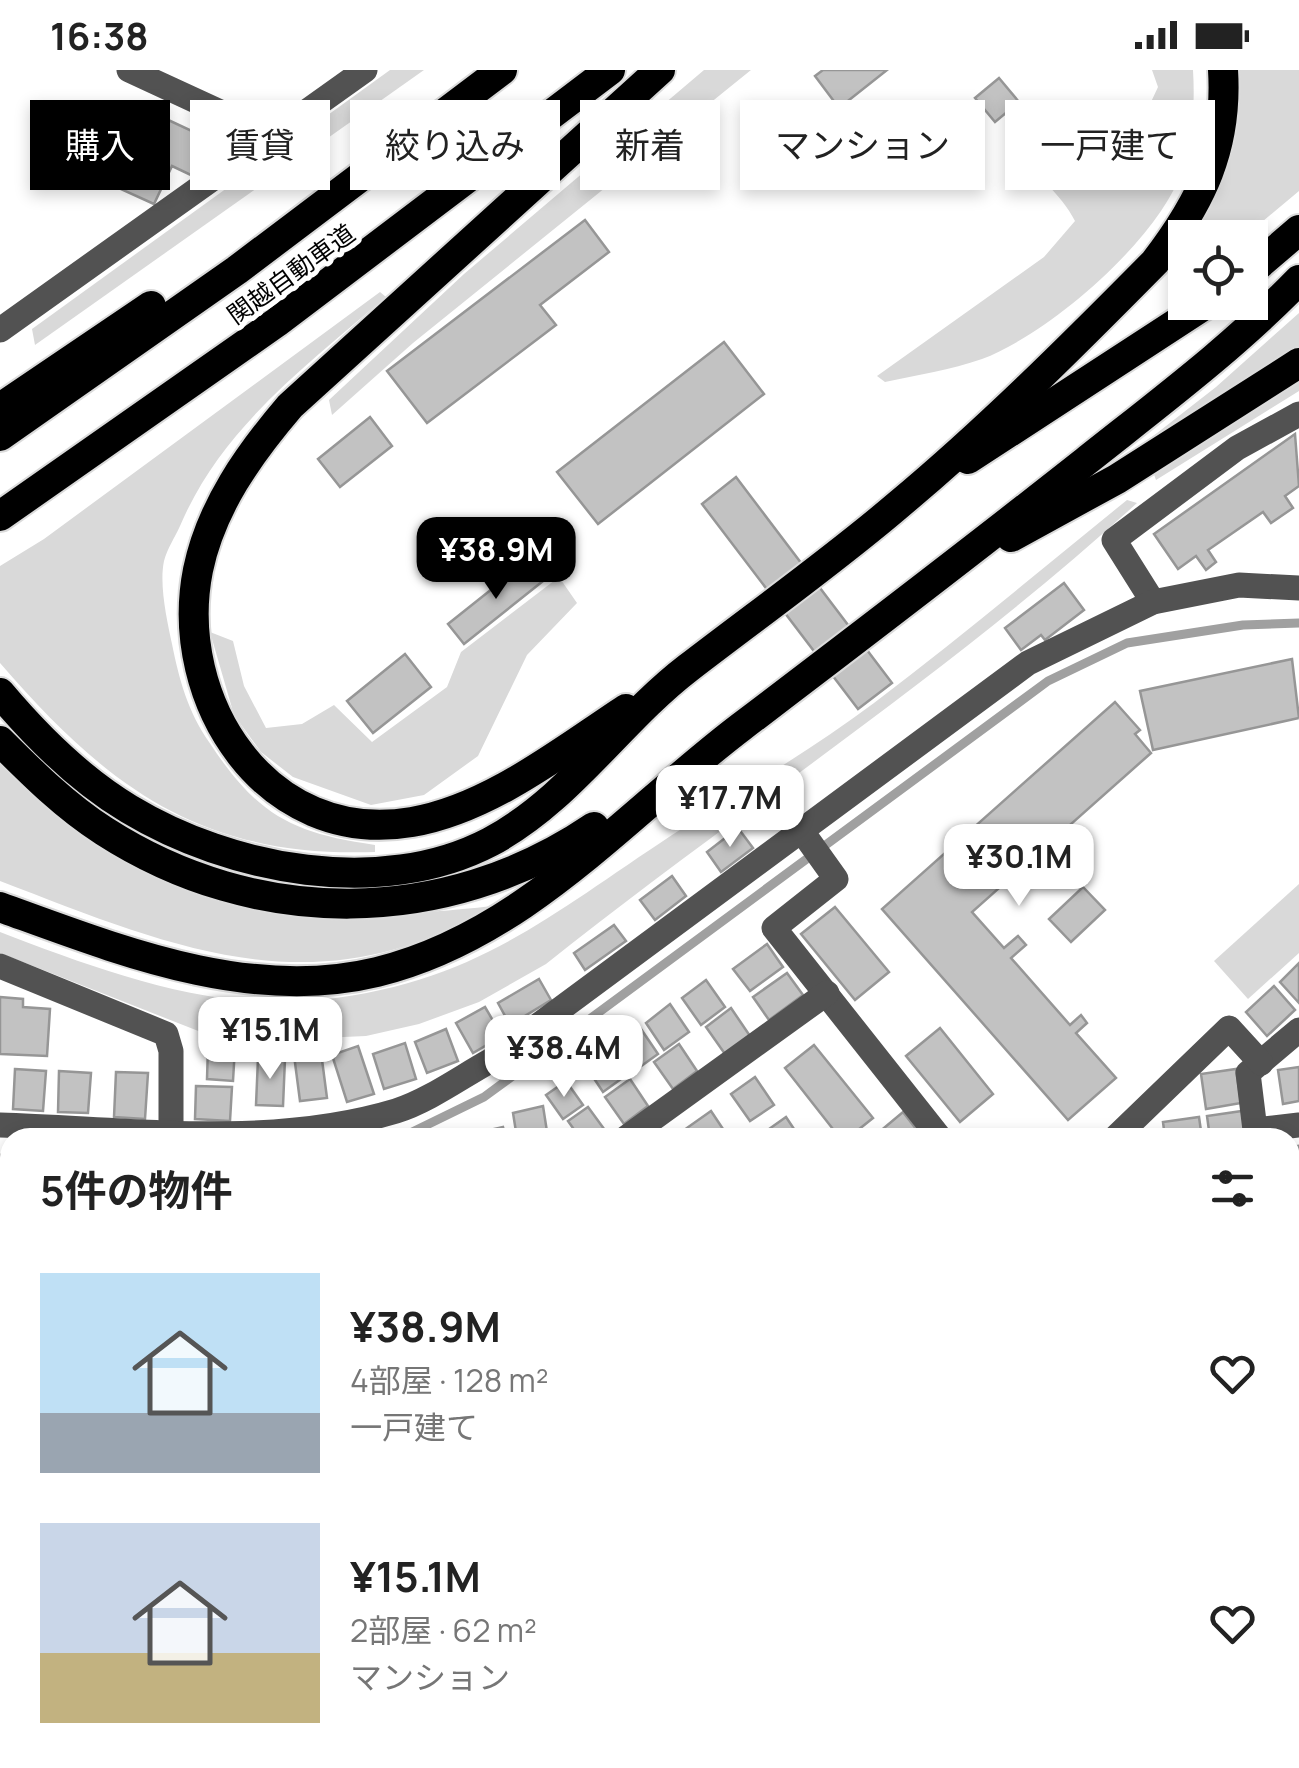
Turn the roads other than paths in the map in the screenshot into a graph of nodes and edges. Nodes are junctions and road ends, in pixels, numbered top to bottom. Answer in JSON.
{"nodes":[{"id":1,"x":129,"y":70,"type":"edge"},
{"id":2,"x":365,"y":70,"type":"edge"},
{"id":3,"x":502,"y":70,"type":"edge"},
{"id":4,"x":610,"y":70,"type":"edge"},
{"id":5,"x":660,"y":70,"type":"edge"},
{"id":6,"x":1223,"y":70,"type":"edge"},
{"id":7,"x":194,"y":100,"type":"edge"},
{"id":8,"x":323,"y":100,"type":"edge"},
{"id":9,"x":464,"y":100,"type":"edge"},
{"id":10,"x":350,"y":172,"type":"edge"},
{"id":11,"x":350,"y":186,"type":"edge"},
{"id":12,"x":196,"y":190,"type":"edge"},
{"id":13,"x":1299,"y":230,"type":"edge"},
{"id":14,"x":1268,"y":257,"type":"edge"},
{"id":15,"x":1299,"y":280,"type":"edge"},
{"id":16,"x":1182,"y":320,"type":"edge"},
{"id":17,"x":0,"y":330,"type":"edge"},
{"id":18,"x":1299,"y":363,"type":"edge"},
{"id":19,"x":0,"y":408,"type":"edge"},
{"id":20,"x":1299,"y":414,"type":"edge"},
{"id":21,"x":0,"y":436,"type":"edge"},
{"id":22,"x":899,"y":505,"type":"junction"},
{"id":23,"x":0,"y":516,"type":"edge"},
{"id":24,"x":948,"y":570,"type":"junction"},
{"id":25,"x":1299,"y":588,"type":"edge"},
{"id":26,"x":1153,"y":602,"type":"junction"},
{"id":27,"x":683,"y":672,"type":"junction"},
{"id":28,"x":0,"y":694,"type":"edge"},
{"id":29,"x":733,"y":734,"type":"junction"},
{"id":30,"x":0,"y":741,"type":"edge"},
{"id":31,"x":801,"y":830,"type":"junction"},
{"id":32,"x":0,"y":907,"type":"edge"},
{"id":33,"x":0,"y":966,"type":"edge"},
{"id":34,"x":827,"y":993,"type":"junction"},
{"id":35,"x":1299,"y":1030,"type":"edge"},
{"id":36,"x":1261,"y":1062,"type":"junction"},
{"id":37,"x":0,"y":1125,"type":"edge"},
{"id":38,"x":1299,"y":1125,"type":"edge"},
{"id":39,"x":57,"y":1128,"type":"edge"},
{"id":40,"x":171,"y":1128,"type":"edge"},
{"id":41,"x":330,"y":1128,"type":"edge"},
{"id":42,"x":640,"y":1128,"type":"edge"},
{"id":43,"x":932,"y":1128,"type":"edge"},
{"id":44,"x":1125,"y":1128,"type":"edge"},
{"id":45,"x":1255,"y":1128,"type":"edge"},
{"id":46,"x":1273,"y":1128,"type":"edge"}],
"edges":[{"from":1,"to":7,"type":"street"},
{"from":2,"to":8,"type":"street"},
{"from":3,"to":9,"type":"highway","name":"関越自動車道"},
{"from":4,"to":23,"type":"highway","name":"関越自動車道"},
{"from":5,"to":27,"type":"highway"},
{"from":6,"to":22,"type":"highway"},
{"from":10,"to":19,"type":"highway"},
{"from":11,"to":21,"type":"highway","name":"関越自動車道"},
{"from":12,"to":17,"type":"street"},
{"from":13,"to":14,"type":"highway"},
{"from":15,"to":24,"type":"highway"},
{"from":16,"to":22,"type":"highway"},
{"from":18,"to":24,"type":"highway"},
{"from":20,"to":26,"type":"street"},
{"from":22,"to":27,"type":"highway"},
{"from":24,"to":29,"type":"highway"},
{"from":25,"to":26,"type":"street"},
{"from":26,"to":31,"type":"street"},
{"from":27,"to":28,"type":"highway"},
{"from":29,"to":30,"type":"highway"},
{"from":29,"to":32,"type":"highway"},
{"from":31,"to":34,"type":"street"},
{"from":31,"to":41,"type":"street"},
{"from":33,"to":40,"type":"street"},
{"from":34,"to":42,"type":"street"},
{"from":34,"to":43,"type":"street"},
{"from":35,"to":36,"type":"street"},
{"from":36,"to":44,"type":"street"},
{"from":36,"to":45,"type":"street"},
{"from":37,"to":39,"type":"street"},
{"from":38,"to":46,"type":"street"}]}
